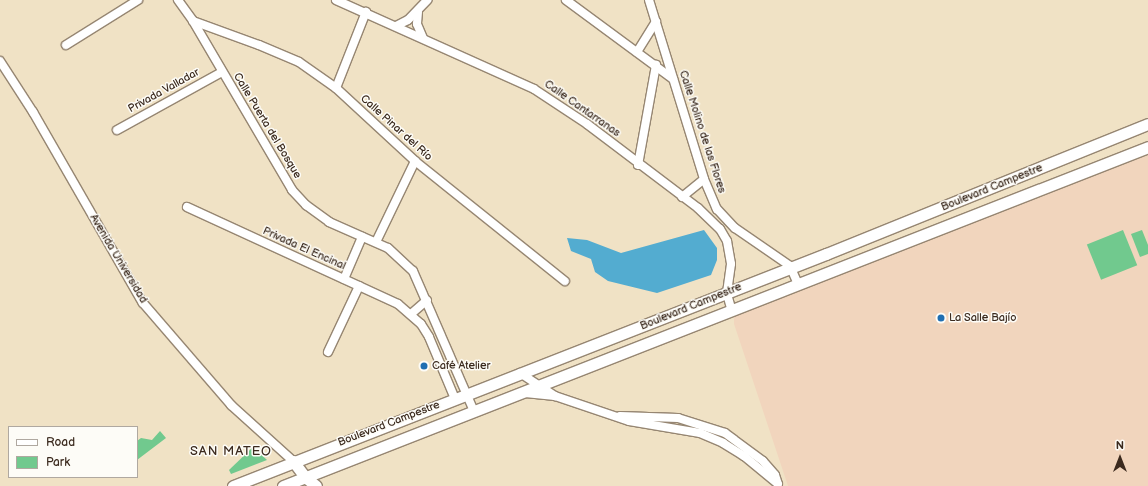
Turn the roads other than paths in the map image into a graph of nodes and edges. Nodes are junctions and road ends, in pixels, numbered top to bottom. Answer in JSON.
{"nodes":[{"id":1,"x":138,"y":0,"type":"edge"},
{"id":2,"x":178,"y":0,"type":"edge"},
{"id":3,"x":336,"y":0,"type":"edge"},
{"id":4,"x":427,"y":0,"type":"edge"},
{"id":5,"x":566,"y":0,"type":"edge"},
{"id":6,"x":649,"y":0,"type":"edge"},
{"id":7,"x":366,"y":12,"type":"junction"},
{"id":8,"x":418,"y":12,"type":"junction"},
{"id":9,"x":193,"y":22,"type":"junction"},
{"id":10,"x":656,"y":22,"type":"junction"},
{"id":11,"x":396,"y":26,"type":"junction"},
{"id":12,"x":423,"y":38,"type":"junction"},
{"id":13,"x":66,"y":45,"type":"dead end"},
{"id":14,"x":637,"y":52,"type":"junction"},
{"id":15,"x":0,"y":61,"type":"edge"},
{"id":16,"x":656,"y":65,"type":"junction"},
{"id":17,"x":222,"y":72,"type":"junction"},
{"id":18,"x":673,"y":79,"type":"junction"},
{"id":19,"x":336,"y":88,"type":"junction"},
{"id":20,"x":1148,"y":124,"type":"edge"},
{"id":21,"x":117,"y":130,"type":"dead end"},
{"id":22,"x":1148,"y":147,"type":"edge"},
{"id":23,"x":415,"y":161,"type":"junction"},
{"id":24,"x":638,"y":165,"type":"junction"},
{"id":25,"x":704,"y":179,"type":"junction"},
{"id":26,"x":682,"y":197,"type":"junction"},
{"id":27,"x":187,"y":207,"type":"dead end"},
{"id":28,"x":362,"y":237,"type":"junction"},
{"id":29,"x":376,"y":242,"type":"junction"},
{"id":30,"x":790,"y":266,"type":"junction"},
{"id":31,"x":344,"y":279,"type":"junction"},
{"id":32,"x":565,"y":282,"type":"dead end"},
{"id":33,"x":798,"y":284,"type":"junction"},
{"id":34,"x":359,"y":286,"type":"junction"},
{"id":35,"x":727,"y":294,"type":"junction"},
{"id":36,"x":427,"y":300,"type":"junction"},
{"id":37,"x":732,"y":311,"type":"junction"},
{"id":38,"x":411,"y":314,"type":"junction"},
{"id":39,"x":328,"y":352,"type":"dead end"},
{"id":40,"x":520,"y":373,"type":"junction"},
{"id":41,"x":542,"y":386,"type":"junction"},
{"id":42,"x":524,"y":393,"type":"junction"},
{"id":43,"x":467,"y":394,"type":"junction"},
{"id":44,"x":555,"y":396,"type":"junction"},
{"id":45,"x":455,"y":399,"type":"junction"},
{"id":46,"x":474,"y":411,"type":"junction"},
{"id":47,"x":293,"y":461,"type":"junction"},
{"id":48,"x":305,"y":477,"type":"junction"},
{"id":49,"x":779,"y":485,"type":"edge"},
{"id":50,"x":233,"y":486,"type":"edge"},
{"id":51,"x":283,"y":486,"type":"edge"},
{"id":52,"x":316,"y":486,"type":"edge"}],
"edges":[{"from":1,"to":13,"type":"street"},
{"from":2,"to":9,"type":"street","name":"Calle Puerta del Bosque"},
{"from":3,"to":7,"type":"street","name":"Calle Cantarranas"},
{"from":4,"to":8,"type":"street"},
{"from":5,"to":14,"type":"street"},
{"from":6,"to":10,"type":"street","name":"Calle Molino de las Flores"},
{"from":7,"to":11,"type":"street","name":"Calle Cantarranas"},
{"from":7,"to":19,"type":"street"},
{"from":8,"to":11,"type":"street"},
{"from":8,"to":12,"type":"street"},
{"from":9,"to":17,"type":"street","name":"Calle Puerta del Bosque"},
{"from":9,"to":19,"type":"street","name":"Calle Pinar del Río"},
{"from":10,"to":14,"type":"street"},
{"from":10,"to":18,"type":"street","name":"Calle Molino de las Flores"},
{"from":11,"to":12,"type":"street","name":"Calle Cantarranas"},
{"from":12,"to":24,"type":"street","name":"Calle Cantarranas"},
{"from":14,"to":16,"type":"street"},
{"from":15,"to":47,"type":"street","name":"Avenida Universidad"},
{"from":16,"to":18,"type":"street"},
{"from":16,"to":24,"type":"street"},
{"from":17,"to":21,"type":"street","name":"Privada Valladar"},
{"from":17,"to":28,"type":"street","name":"Calle Puerta del Bosque"},
{"from":18,"to":25,"type":"street","name":"Calle Molino de las Flores"},
{"from":19,"to":23,"type":"street","name":"Calle Pinar del Río"},
{"from":20,"to":30,"type":"street","name":"Boulevard Campestre"},
{"from":22,"to":33,"type":"street","name":"Boulevard Campestre"},
{"from":23,"to":29,"type":"street"},
{"from":23,"to":32,"type":"street","name":"Calle Pinar del Río"},
{"from":24,"to":26,"type":"street","name":"Calle Cantarranas"},
{"from":25,"to":26,"type":"street"},
{"from":25,"to":30,"type":"street","name":"Calle Molino de las Flores"},
{"from":26,"to":35,"type":"street","name":"Calle Cantarranas"},
{"from":27,"to":31,"type":"street","name":"Privada El Encinal"},
{"from":28,"to":29,"type":"street","name":"Calle Puerta del Bosque"},
{"from":28,"to":31,"type":"street"},
{"from":29,"to":36,"type":"street","name":"Calle Puerta del Bosque"},
{"from":30,"to":33,"type":"street"},
{"from":30,"to":35,"type":"street","name":"Boulevard Campestre"},
{"from":31,"to":34,"type":"street","name":"Privada El Encinal"},
{"from":33,"to":37,"type":"street","name":"Boulevard Campestre"},
{"from":34,"to":38,"type":"street","name":"Privada El Encinal"},
{"from":34,"to":39,"type":"street"},
{"from":35,"to":37,"type":"street","name":"Calle Cantarranas"},
{"from":35,"to":40,"type":"street","name":"Boulevard Campestre"},
{"from":36,"to":38,"type":"street"},
{"from":36,"to":43,"type":"street","name":"Calle Puerta del Bosque"},
{"from":37,"to":41,"type":"street","name":"Boulevard Campestre"},
{"from":38,"to":45,"type":"street"},
{"from":40,"to":41,"type":"street"},
{"from":40,"to":43,"type":"street","name":"Boulevard Campestre"},
{"from":41,"to":42,"type":"street","name":"Boulevard Campestre"},
{"from":41,"to":44,"type":"street"},
{"from":42,"to":44,"type":"street"},
{"from":42,"to":46,"type":"street","name":"Boulevard Campestre"},
{"from":43,"to":45,"type":"street","name":"Boulevard Campestre"},
{"from":43,"to":46,"type":"street","name":"Calle Puerta del Bosque"},
{"from":44,"to":49,"type":"street"},
{"from":45,"to":47,"type":"street","name":"Boulevard Campestre"},
{"from":46,"to":48,"type":"street","name":"Boulevard Campestre"},
{"from":47,"to":48,"type":"street","name":"Avenida Universidad"},
{"from":47,"to":50,"type":"street","name":"Boulevard Campestre"},
{"from":48,"to":51,"type":"street","name":"Boulevard Campestre"},
{"from":48,"to":52,"type":"street","name":"Avenida Universidad"}]}
